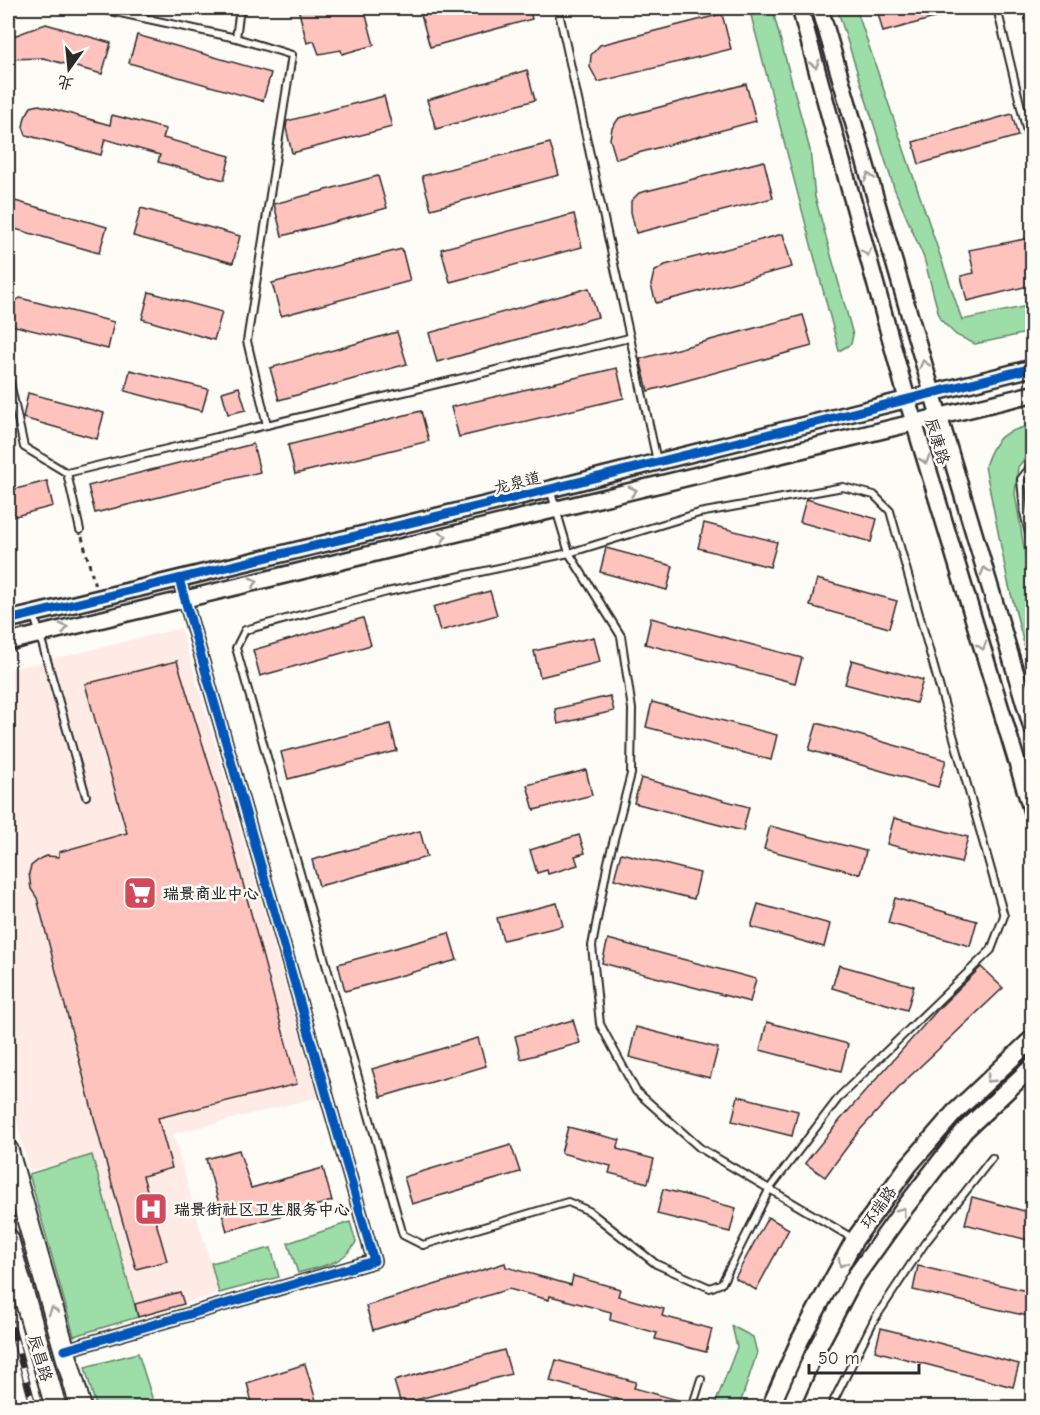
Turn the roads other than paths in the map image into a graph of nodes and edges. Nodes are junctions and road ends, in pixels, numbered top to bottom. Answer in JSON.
{"nodes":[{"id":1,"x":8,"y":8,"type":"edge"},
{"id":2,"x":14,"y":8,"type":"edge"},
{"id":3,"x":97,"y":8,"type":"edge"},
{"id":4,"x":240,"y":8,"type":"edge"},
{"id":5,"x":558,"y":8,"type":"edge"},
{"id":6,"x":800,"y":8,"type":"edge"},
{"id":7,"x":820,"y":8,"type":"edge"},
{"id":8,"x":997,"y":8,"type":"edge"},
{"id":9,"x":236,"y":38,"type":"junction"},
{"id":10,"x":1032,"y":153,"type":"edge"},
{"id":11,"x":629,"y":338,"type":"junction"},
{"id":12,"x":1032,"y":368,"type":"edge"},
{"id":13,"x":8,"y":373,"type":"edge"},
{"id":14,"x":932,"y":392,"type":"junction"},
{"id":15,"x":1032,"y":394,"type":"edge"},
{"id":16,"x":907,"y":399,"type":"junction"},
{"id":17,"x":939,"y":417,"type":"junction"},
{"id":18,"x":914,"y":423,"type":"junction"},
{"id":19,"x":267,"y":425,"type":"junction"},
{"id":20,"x":657,"y":462,"type":"junction"},
{"id":21,"x":1032,"y":465,"type":"edge"},
{"id":22,"x":67,"y":473,"type":"junction"},
{"id":23,"x":550,"y":489,"type":"junction"},
{"id":24,"x":556,"y":509,"type":"junction"},
{"id":25,"x":80,"y":530,"type":"road end"},
{"id":26,"x":1032,"y":547,"type":"edge"},
{"id":27,"x":570,"y":553,"type":"junction"},
{"id":28,"x":179,"y":579,"type":"junction"},
{"id":29,"x":185,"y":599,"type":"junction"},
{"id":30,"x":34,"y":614,"type":"junction"},
{"id":31,"x":8,"y":621,"type":"edge"},
{"id":32,"x":39,"y":634,"type":"junction"},
{"id":33,"x":8,"y":642,"type":"edge"},
{"id":34,"x":1032,"y":728,"type":"edge"},
{"id":35,"x":86,"y":796,"type":"dead end"},
{"id":36,"x":1032,"y":812,"type":"edge"},
{"id":37,"x":1032,"y":1039,"type":"edge"},
{"id":38,"x":1032,"y":1067,"type":"edge"},
{"id":39,"x":8,"y":1151,"type":"edge"},
{"id":40,"x":993,"y":1158,"type":"dead end"},
{"id":41,"x":770,"y":1188,"type":"junction"},
{"id":42,"x":8,"y":1239,"type":"edge"},
{"id":43,"x":855,"y":1239,"type":"junction"},
{"id":44,"x":65,"y":1350,"type":"junction"},
{"id":45,"x":701,"y":1379,"type":"dead end"},
{"id":46,"x":56,"y":1407,"type":"edge"},
{"id":47,"x":81,"y":1407,"type":"edge"},
{"id":48,"x":692,"y":1407,"type":"edge"},
{"id":49,"x":770,"y":1407,"type":"edge"},
{"id":50,"x":790,"y":1407,"type":"edge"},
{"id":51,"x":830,"y":1407,"type":"edge"}],
"edges":[{"from":1,"to":2,"type":"lane"},
{"from":3,"to":9,"type":"lane"},
{"from":4,"to":9,"type":"lane"},
{"from":5,"to":11,"type":"lane"},
{"from":6,"to":16,"type":"street","name":"辰康路","one_way":true},
{"from":14,"to":7,"type":"street","name":"辰康路","one_way":true},
{"from":8,"to":10,"type":"lane"},
{"from":9,"to":19,"type":"lane"},
{"from":11,"to":19,"type":"lane"},
{"from":11,"to":20,"type":"lane"},
{"from":12,"to":14,"type":"street","name":"龙泉道"},
{"from":13,"to":22,"type":"lane"},
{"from":14,"to":16,"type":"street","name":"龙泉道"},
{"from":14,"to":17,"type":"street","name":"辰康路"},
{"from":15,"to":17,"type":"street"},
{"from":16,"to":18,"type":"street","name":"辰康路"},
{"from":16,"to":20,"type":"street","name":"龙泉道"},
{"from":17,"to":18,"type":"street"},
{"from":34,"to":17,"type":"street","name":"辰康路","one_way":true},
{"from":24,"to":18,"type":"street","one_way":true},
{"from":18,"to":36,"type":"street","name":"辰康路","one_way":true},
{"from":19,"to":22,"type":"lane"},
{"from":20,"to":23,"type":"street","name":"龙泉道"},
{"from":21,"to":26,"type":"lane"},
{"from":22,"to":25,"type":"lane"},
{"from":23,"to":24,"type":"lane"},
{"from":23,"to":28,"type":"street","name":"龙泉道"},
{"from":24,"to":27,"type":"lane"},
{"from":29,"to":24,"type":"street","one_way":true},
{"from":27,"to":41,"type":"lane"},
{"from":27,"to":41,"type":"lane"},
{"from":27,"to":41,"type":"lane"},
{"from":28,"to":29,"type":"street"},
{"from":28,"to":30,"type":"street","name":"龙泉道"},
{"from":32,"to":29,"type":"street","one_way":true},
{"from":29,"to":44,"type":"street"},
{"from":30,"to":31,"type":"street","name":"龙泉道"},
{"from":30,"to":32,"type":"lane"},
{"from":32,"to":33,"type":"street"},
{"from":32,"to":35,"type":"lane"},
{"from":37,"to":43,"type":"main road","name":"环瑞路","one_way":true},
{"from":50,"to":38,"type":"main road","name":"环瑞路","one_way":true},
{"from":44,"to":39,"type":"main road","one_way":true},
{"from":40,"to":51,"type":"lane"},
{"from":41,"to":43,"type":"lane"},
{"from":42,"to":46,"type":"main road","name":"辰昌路"},
{"from":43,"to":49,"type":"main road","name":"环瑞路","one_way":true},
{"from":44,"to":47,"type":"main road"},
{"from":45,"to":48,"type":"lane"}]}
